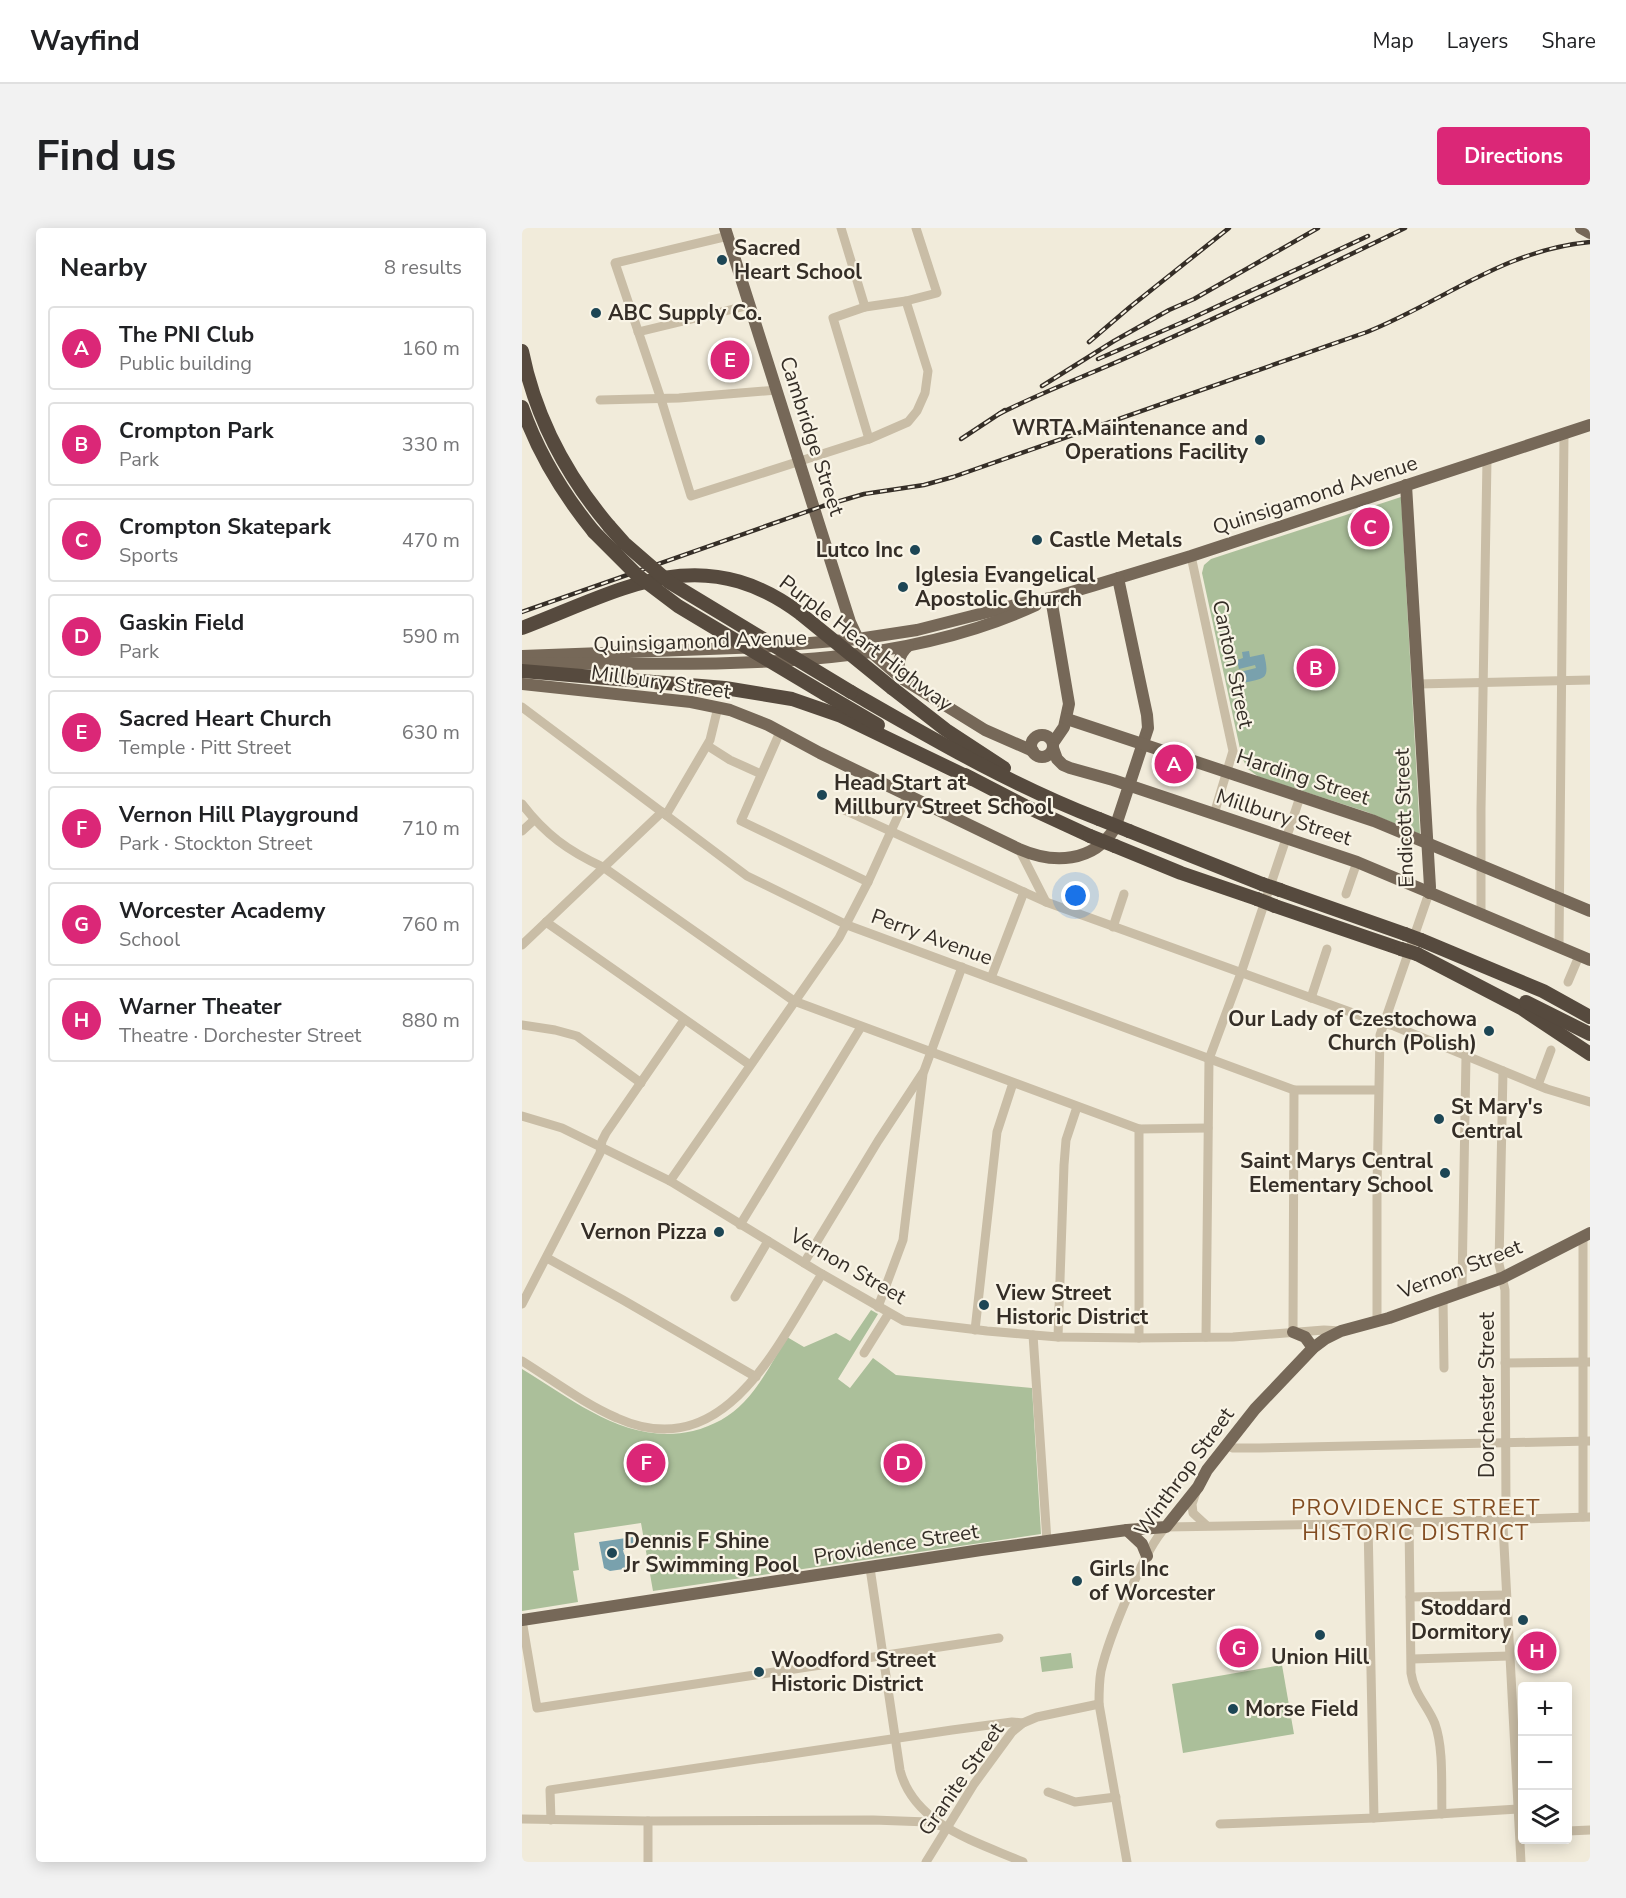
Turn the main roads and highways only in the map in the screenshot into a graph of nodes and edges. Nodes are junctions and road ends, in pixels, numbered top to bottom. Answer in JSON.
{"nodes":[{"id":1,"x":1581,"y":228,"type":"edge"},
{"id":2,"x":727,"y":232,"type":"edge"},
{"id":3,"x":1590,"y":233,"type":"edge"},
{"id":4,"x":522,"y":351,"type":"edge"},
{"id":5,"x":522,"y":407,"type":"edge"},
{"id":6,"x":1590,"y":426,"type":"edge"},
{"id":7,"x":1406,"y":485,"type":"junction"},
{"id":8,"x":1118,"y":578,"type":"junction"},
{"id":9,"x":1051,"y":598,"type":"junction"},
{"id":10,"x":522,"y":628,"type":"edge"},
{"id":11,"x":858,"y":639,"type":"junction"},
{"id":12,"x":908,"y":646,"type":"junction"},
{"id":13,"x":870,"y":652,"type":"junction"},
{"id":14,"x":522,"y":656,"type":"edge"},
{"id":15,"x":522,"y":664,"type":"edge"},
{"id":16,"x":522,"y":671,"type":"edge"},
{"id":17,"x":896,"y":683,"type":"junction"},
{"id":18,"x":522,"y":684,"type":"edge"},
{"id":19,"x":1066,"y":720,"type":"junction"},
{"id":20,"x":1043,"y":743,"type":"junction"},
{"id":21,"x":1143,"y":744,"type":"junction"},
{"id":22,"x":972,"y":778,"type":"junction"},
{"id":23,"x":1130,"y":786,"type":"junction"},
{"id":24,"x":1099,"y":819,"type":"junction"},
{"id":25,"x":1428,"y":843,"type":"junction"},
{"id":26,"x":1428,"y":892,"type":"junction"},
{"id":27,"x":1590,"y":911,"type":"edge"},
{"id":28,"x":1417,"y":954,"type":"junction"},
{"id":29,"x":1585,"y":958,"type":"edge"},
{"id":30,"x":1543,"y":992,"type":"junction"},
{"id":31,"x":1590,"y":1010,"type":"edge"},
{"id":32,"x":1590,"y":1017,"type":"edge"},
{"id":33,"x":1590,"y":1034,"type":"edge"},
{"id":34,"x":1590,"y":1054,"type":"edge"},
{"id":35,"x":1586,"y":1235,"type":"edge"},
{"id":36,"x":1341,"y":1331,"type":"joint"},
{"id":37,"x":1293,"y":1332,"type":"road end"},
{"id":38,"x":1313,"y":1348,"type":"junction"},
{"id":39,"x":1166,"y":1527,"type":"joint"},
{"id":40,"x":1127,"y":1530,"type":"junction"},
{"id":41,"x":1147,"y":1556,"type":"road end"},
{"id":42,"x":522,"y":1620,"type":"edge"}],
"edges":[{"from":1,"to":3,"type":"main road"},
{"from":2,"to":11,"type":"main road","name":"Cambridge Street"},
{"from":4,"to":24,"type":"highway","bridge":true},
{"from":5,"to":22,"type":"highway","bridge":true},
{"from":6,"to":7,"type":"main road","name":"Quinsigamond Avenue"},
{"from":7,"to":8,"type":"main road","name":"Quinsigamond Avenue"},
{"from":7,"to":25,"type":"main road","name":"Endicott Street"},
{"from":8,"to":9,"type":"main road","name":"Quinsigamond Avenue"},
{"from":8,"to":21,"type":"main road"},
{"from":9,"to":11,"type":"main road","name":"Quinsigamond Avenue"},
{"from":9,"to":12,"type":"main road","name":"Quinsigamond Avenue"},
{"from":9,"to":19,"type":"main road"},
{"from":10,"to":17,"type":"highway","name":"Purple Heart Highway","bridge":true},
{"from":11,"to":13,"type":"main road","name":"Cambridge Street"},
{"from":11,"to":14,"type":"main road","name":"Quinsigamond Avenue"},
{"from":12,"to":13,"type":"main road","name":"Quinsigamond Avenue"},
{"from":12,"to":17,"type":"main road"},
{"from":13,"to":15,"type":"main road","name":"Quinsigamond Avenue"},
{"from":13,"to":17,"type":"main road","name":"Cambridge Street"},
{"from":16,"to":22,"type":"highway"},
{"from":17,"to":20,"type":"main road","name":"Cambridge Street"},
{"from":17,"to":24,"type":"highway","name":"Purple Heart Highway"},
{"from":18,"to":23,"type":"main road","name":"Millbury Street"},
{"from":19,"to":20,"type":"main road"},
{"from":19,"to":21,"type":"main road","name":"Harding Street"},
{"from":20,"to":23,"type":"main road"},
{"from":21,"to":23,"type":"main road"},
{"from":21,"to":25,"type":"main road","name":"Harding Street"},
{"from":22,"to":28,"type":"highway","bridge":true},
{"from":23,"to":26,"type":"main road","name":"Millbury Street"},
{"from":24,"to":30,"type":"highway","bridge":true},
{"from":25,"to":26,"type":"main road","name":"Endicott Street"},
{"from":25,"to":27,"type":"main road","name":"Harding Street"},
{"from":26,"to":29,"type":"main road","name":"Millbury Street"},
{"from":28,"to":33,"type":"highway"},
{"from":28,"to":34,"type":"highway"},
{"from":30,"to":31,"type":"highway"},
{"from":30,"to":32,"type":"highway"},
{"from":35,"to":36,"type":"main road","name":"Vernon Street"},
{"from":36,"to":38,"type":"main road","name":"Winthrop Street"},
{"from":37,"to":38,"type":"main road"},
{"from":38,"to":39,"type":"main road","name":"Winthrop Street"},
{"from":39,"to":40,"type":"main road","name":"Providence Street"},
{"from":40,"to":41,"type":"main road"},
{"from":40,"to":42,"type":"main road","name":"Providence Street"}]}
